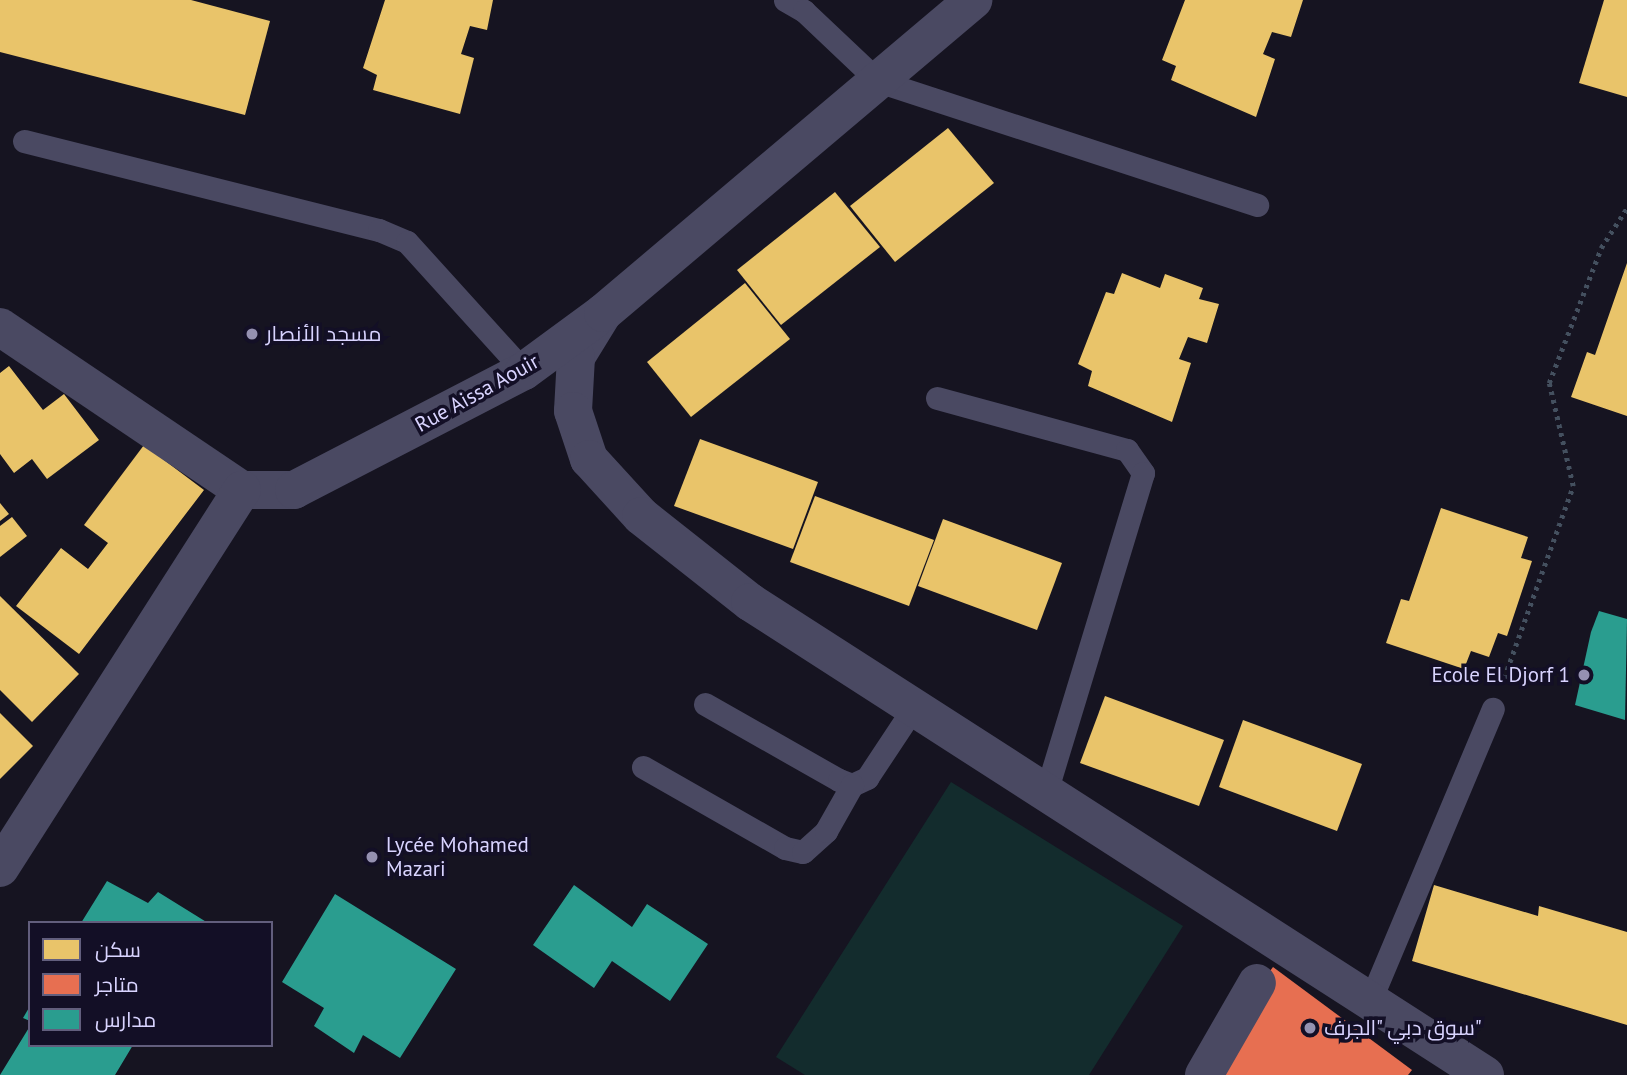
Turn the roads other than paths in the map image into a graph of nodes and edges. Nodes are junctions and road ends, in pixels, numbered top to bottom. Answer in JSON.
{"nodes":[{"id":1,"x":785,"y":0,"type":"edge"},
{"id":2,"x":973,"y":0,"type":"edge"},
{"id":3,"x":878,"y":81,"type":"junction"},
{"id":4,"x":24,"y":141,"type":"dead end"},
{"id":5,"x":1257,"y":205,"type":"dead end"},
{"id":6,"x":603,"y":313,"type":"junction"},
{"id":7,"x":6,"y":340,"type":"edge"},
{"id":8,"x":524,"y":371,"type":"junction"},
{"id":9,"x":937,"y":398,"type":"dead end"},
{"id":10,"x":242,"y":490,"type":"junction"},
{"id":11,"x":705,"y":704,"type":"dead end"},
{"id":12,"x":914,"y":707,"type":"junction"},
{"id":13,"x":1493,"y":709,"type":"road end"},
{"id":14,"x":643,"y":767,"type":"dead end"},
{"id":15,"x":852,"y":785,"type":"junction"},
{"id":16,"x":1046,"y":792,"type":"junction"},
{"id":17,"x":0,"y":868,"type":"edge"},
{"id":18,"x":1257,"y":983,"type":"dead end"},
{"id":19,"x":1370,"y":1001,"type":"junction"},
{"id":20,"x":1204,"y":1075,"type":"edge"},
{"id":21,"x":1485,"y":1075,"type":"edge"}],
"edges":[{"from":1,"to":3,"type":"lane"},
{"from":2,"to":3,"type":"street","name":"Rue Aissa Aouir"},
{"from":3,"to":5,"type":"lane"},
{"from":3,"to":6,"type":"street","name":"Rue Aissa Aouir"},
{"from":4,"to":8,"type":"lane"},
{"from":6,"to":8,"type":"street","name":"Rue Aissa Aouir"},
{"from":6,"to":12,"type":"street"},
{"from":7,"to":10,"type":"street"},
{"from":8,"to":10,"type":"street","name":"Rue Aissa Aouir"},
{"from":9,"to":16,"type":"lane"},
{"from":10,"to":17,"type":"street"},
{"from":11,"to":15,"type":"lane"},
{"from":12,"to":15,"type":"lane"},
{"from":12,"to":16,"type":"street"},
{"from":13,"to":19,"type":"lane"},
{"from":14,"to":15,"type":"lane"},
{"from":16,"to":19,"type":"street"},
{"from":18,"to":20,"type":"street"},
{"from":19,"to":21,"type":"street"}]}
